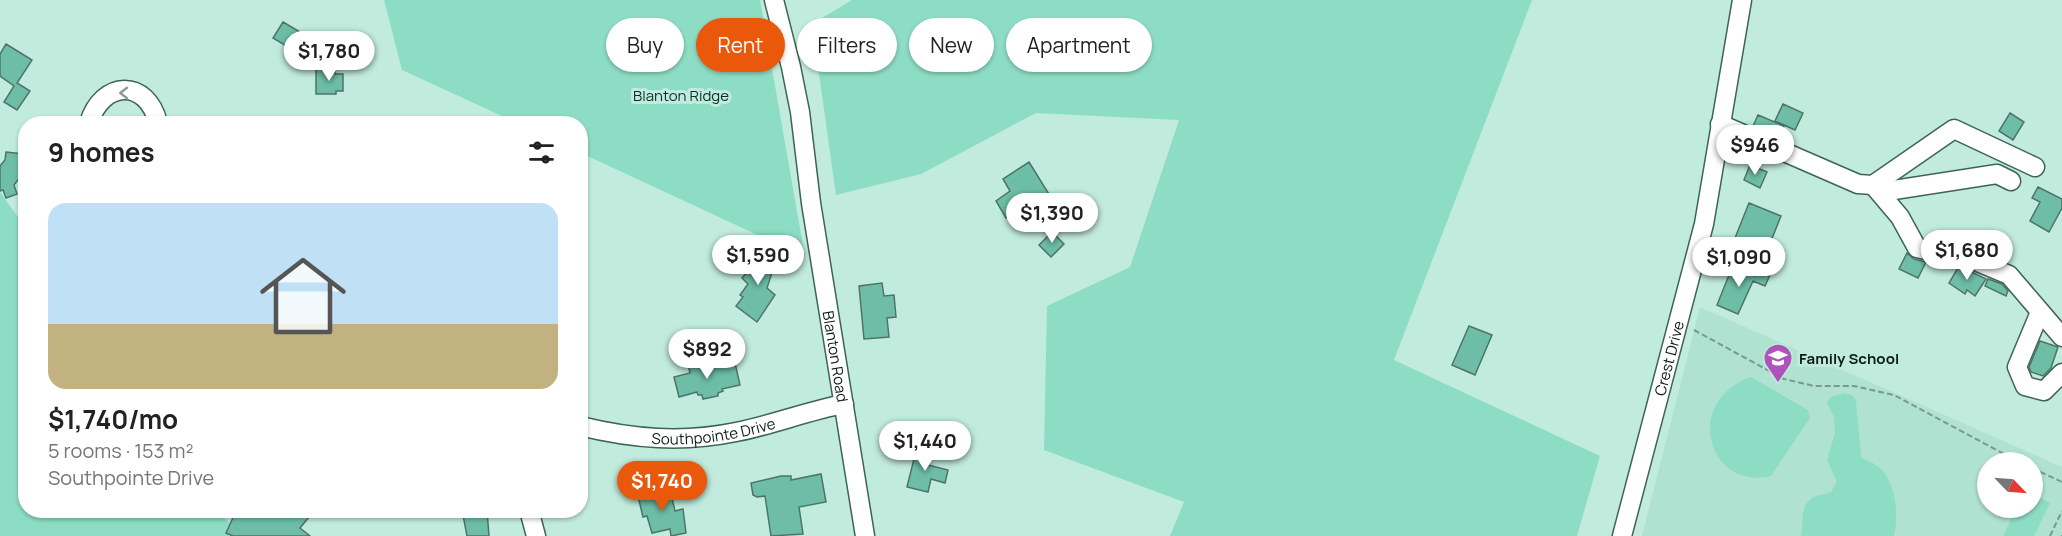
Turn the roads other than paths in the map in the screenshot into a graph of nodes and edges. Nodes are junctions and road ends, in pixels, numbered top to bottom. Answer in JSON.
{"nodes":[{"id":1,"x":774,"y":0,"type":"edge"},
{"id":2,"x":1742,"y":0,"type":"edge"},
{"id":3,"x":92,"y":116,"type":"edge"},
{"id":4,"x":156,"y":116,"type":"edge"},
{"id":5,"x":1720,"y":124,"type":"junction"},
{"id":6,"x":2036,"y":167,"type":"dead end"},
{"id":7,"x":2011,"y":181,"type":"dead end"},
{"id":8,"x":1873,"y":185,"type":"junction"},
{"id":9,"x":2040,"y":312,"type":"junction"},
{"id":10,"x":2062,"y":337,"type":"edge"},
{"id":11,"x":2062,"y":373,"type":"edge"},
{"id":12,"x":844,"y":404,"type":"junction"},
{"id":13,"x":588,"y":428,"type":"edge"},
{"id":14,"x":531,"y":518,"type":"edge"},
{"id":15,"x":536,"y":536,"type":"edge"},
{"id":16,"x":865,"y":536,"type":"edge"},
{"id":17,"x":1622,"y":536,"type":"edge"}],
"edges":[{"from":1,"to":12,"type":"street","name":"Blanton Road"},
{"from":2,"to":5,"type":"street","name":"Crest Drive"},
{"from":4,"to":3,"type":"street","one_way":true},
{"from":5,"to":8,"type":"street"},
{"from":5,"to":17,"type":"street","name":"Crest Drive"},
{"from":6,"to":8,"type":"street"},
{"from":7,"to":8,"type":"street"},
{"from":8,"to":9,"type":"street"},
{"from":9,"to":10,"type":"street"},
{"from":9,"to":11,"type":"street"},
{"from":12,"to":13,"type":"street","name":"Southpointe Drive"},
{"from":12,"to":16,"type":"street","name":"Blanton Road"},
{"from":14,"to":15,"type":"street"}]}
